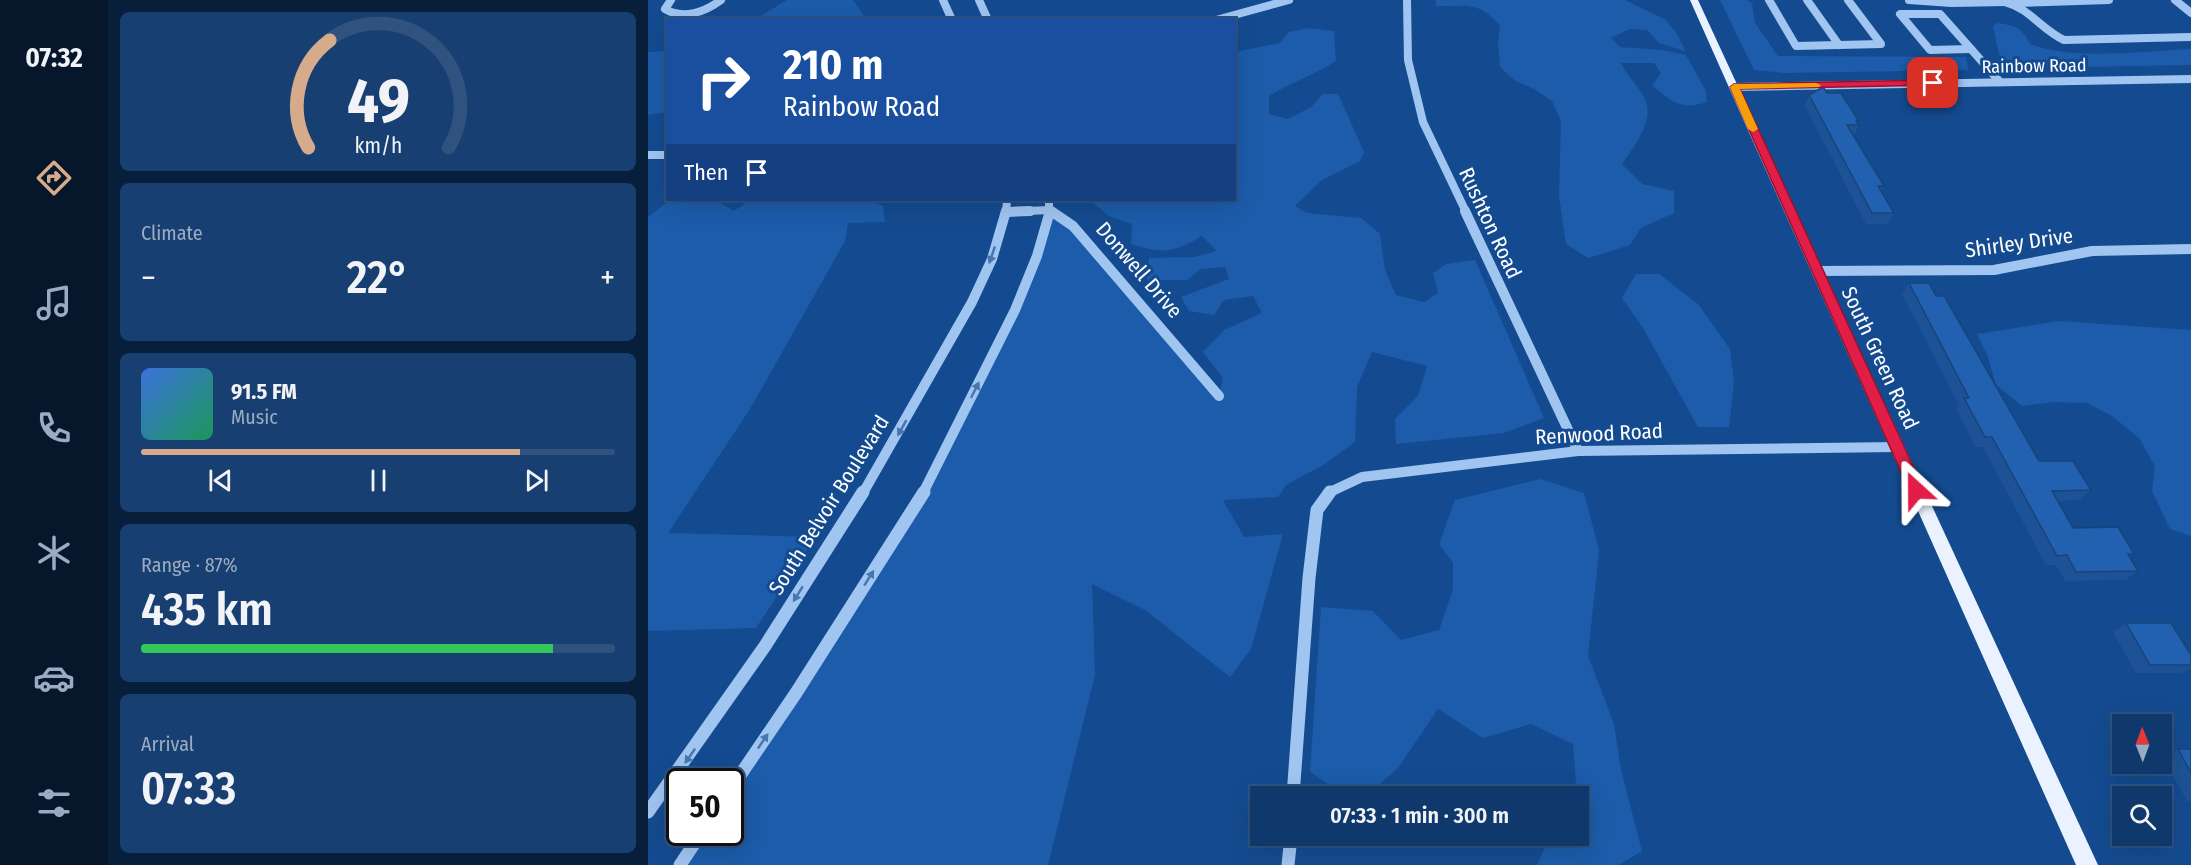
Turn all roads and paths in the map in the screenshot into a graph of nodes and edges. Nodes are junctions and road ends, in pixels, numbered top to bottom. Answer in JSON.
{"nodes":[{"id":1,"x":671,"y":0,"type":"edge"},
{"id":2,"x":721,"y":0,"type":"edge"},
{"id":3,"x":944,"y":0,"type":"edge"},
{"id":4,"x":979,"y":0,"type":"edge"},
{"id":5,"x":1289,"y":0,"type":"edge"},
{"id":6,"x":1407,"y":0,"type":"edge"},
{"id":7,"x":1694,"y":0,"type":"edge"},
{"id":8,"x":1769,"y":0,"type":"edge"},
{"id":9,"x":1807,"y":0,"type":"edge"},
{"id":10,"x":1848,"y":0,"type":"edge"},
{"id":11,"x":1910,"y":0,"type":"edge"},
{"id":12,"x":2109,"y":0,"type":"edge"},
{"id":13,"x":2175,"y":0,"type":"edge"},
{"id":14,"x":2004,"y":1,"type":"edge"},
{"id":15,"x":2015,"y":3,"type":"junction"},
{"id":16,"x":2191,"y":13,"type":"edge"},
{"id":17,"x":951,"y":18,"type":"edge"},
{"id":18,"x":987,"y":18,"type":"edge"},
{"id":19,"x":1223,"y":18,"type":"edge"},
{"id":20,"x":2191,"y":37,"type":"edge"},
{"id":21,"x":1839,"y":45,"type":"junction"},
{"id":22,"x":1971,"y":50,"type":"junction"},
{"id":23,"x":2191,"y":79,"type":"edge"},
{"id":24,"x":2000,"y":82,"type":"junction"},
{"id":25,"x":1734,"y":87,"type":"junction"},
{"id":26,"x":648,"y":155,"type":"edge"},
{"id":27,"x":666,"y":155,"type":"edge"},
{"id":28,"x":1007,"y":201,"type":"edge"},
{"id":29,"x":1049,"y":205,"type":"edge"},
{"id":30,"x":1007,"y":212,"type":"junction"},
{"id":31,"x":2191,"y":249,"type":"edge"},
{"id":32,"x":1817,"y":272,"type":"junction"},
{"id":33,"x":1219,"y":396,"type":"dead end"},
{"id":34,"x":1897,"y":447,"type":"junction"},
{"id":35,"x":1578,"y":452,"type":"junction"},
{"id":36,"x":744,"y":769,"type":"edge"},
{"id":37,"x":1294,"y":786,"type":"edge"},
{"id":38,"x":648,"y":812,"type":"edge"},
{"id":39,"x":693,"y":846,"type":"edge"},
{"id":40,"x":1290,"y":846,"type":"edge"},
{"id":41,"x":680,"y":865,"type":"edge"},
{"id":42,"x":1288,"y":865,"type":"edge"},
{"id":43,"x":2087,"y":865,"type":"edge"}],
"edges":[{"from":1,"to":2,"type":"street"},
{"from":3,"to":17,"type":"street"},
{"from":4,"to":18,"type":"street"},
{"from":5,"to":19,"type":"street"},
{"from":6,"to":35,"type":"street","name":"Rushton Road"},
{"from":7,"to":25,"type":"main road","name":"South Green Road"},
{"from":8,"to":21,"type":"street"},
{"from":9,"to":21,"type":"street"},
{"from":10,"to":21,"type":"street"},
{"from":11,"to":14,"type":"street"},
{"from":12,"to":15,"type":"street"},
{"from":13,"to":16,"type":"street"},
{"from":14,"to":15,"type":"street"},
{"from":15,"to":20,"type":"street"},
{"from":22,"to":22,"type":"street"},
{"from":22,"to":24,"type":"street"},
{"from":23,"to":24,"type":"street","name":"Rainbow Road"},
{"from":24,"to":25,"type":"street","name":"Rainbow Road"},
{"from":25,"to":32,"type":"main road","name":"South Green Road"},
{"from":26,"to":27,"type":"street"},
{"from":28,"to":30,"type":"street","name":"South Belvoir Boulevard"},
{"from":29,"to":30,"type":"street"},
{"from":29,"to":33,"type":"street","name":"Donwell Drive"},
{"from":36,"to":29,"type":"street","one_way":true},
{"from":30,"to":38,"type":"street","name":"South Belvoir Boulevard","one_way":true},
{"from":31,"to":32,"type":"street","name":"Shirley Drive"},
{"from":32,"to":34,"type":"main road","name":"South Green Road"},
{"from":34,"to":35,"type":"street","name":"Renwood Road"},
{"from":34,"to":43,"type":"main road","name":"South Green Road"},
{"from":35,"to":37,"type":"street","name":"Renwood Road"},
{"from":39,"to":41,"type":"street"},
{"from":40,"to":42,"type":"street"}]}
